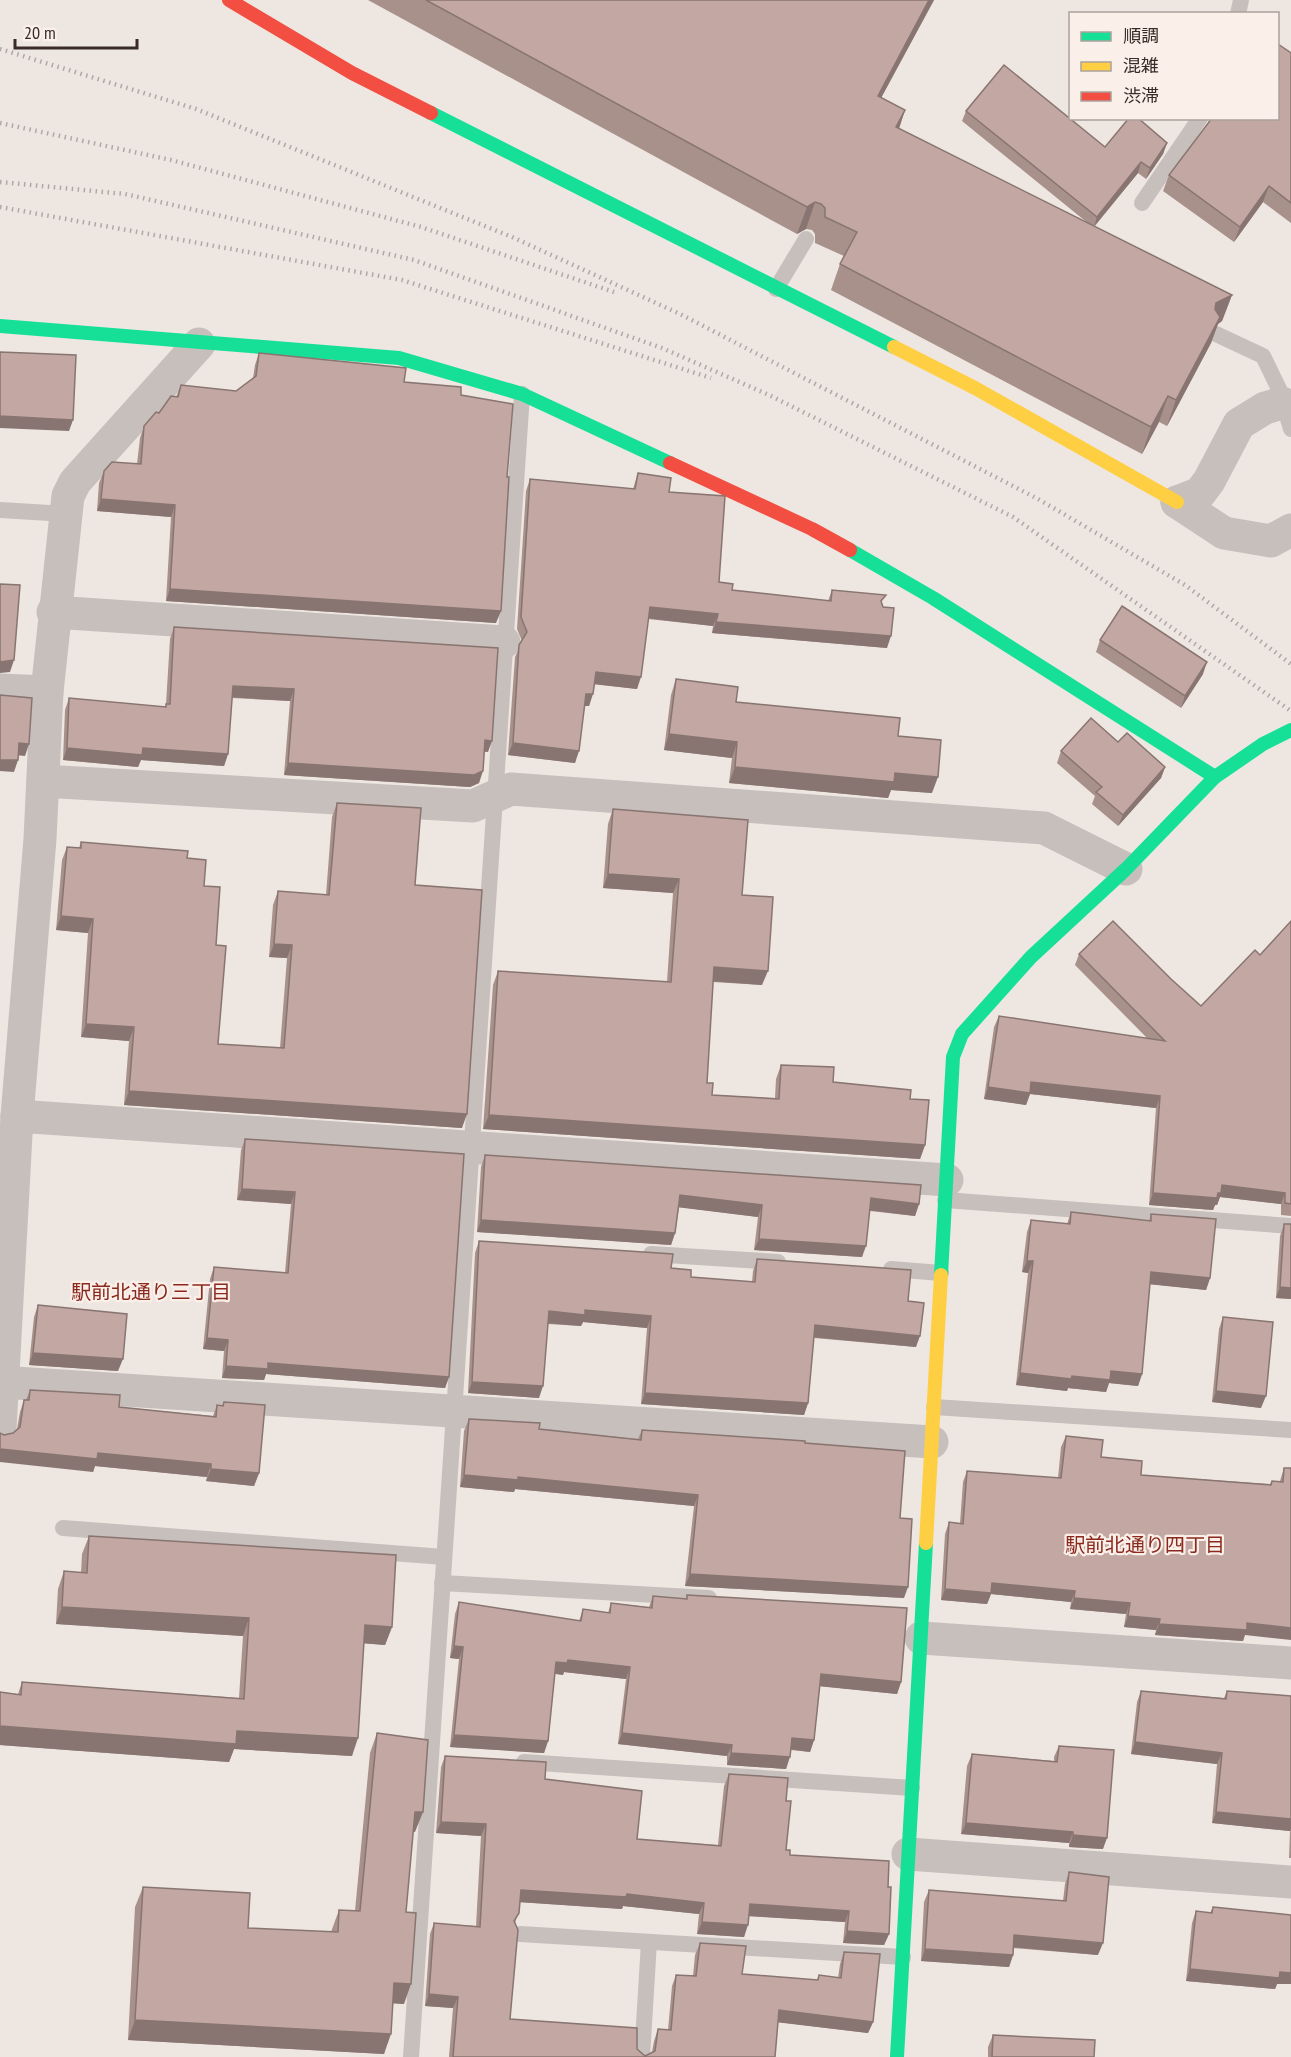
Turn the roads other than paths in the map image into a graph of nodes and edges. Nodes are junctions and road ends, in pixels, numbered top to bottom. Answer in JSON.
{"nodes":[{"id":1,"x":229,"y":0,"type":"edge"},
{"id":2,"x":1199,"y":120,"type":"edge"},
{"id":3,"x":1142,"y":203,"type":"dead end"},
{"id":4,"x":806,"y":239,"type":"edge"},
{"id":5,"x":776,"y":289,"type":"junction"},
{"id":6,"x":0,"y":326,"type":"edge"},
{"id":7,"x":1216,"y":334,"type":"edge"},
{"id":8,"x":199,"y":344,"type":"junction"},
{"id":9,"x":522,"y":394,"type":"junction"},
{"id":10,"x":1286,"y":416,"type":"edge"},
{"id":11,"x":1177,"y":502,"type":"junction"},
{"id":12,"x":0,"y":510,"type":"edge"},
{"id":13,"x":66,"y":514,"type":"junction"},
{"id":14,"x":1291,"y":530,"type":"edge"},
{"id":15,"x":53,"y":612,"type":"junction"},
{"id":16,"x":504,"y":642,"type":"junction"},
{"id":17,"x":0,"y":690,"type":"edge"},
{"id":18,"x":47,"y":692,"type":"junction"},
{"id":19,"x":1291,"y":730,"type":"edge"},
{"id":20,"x":1215,"y":777,"type":"junction"},
{"id":21,"x":43,"y":781,"type":"junction"},
{"id":22,"x":494,"y":797,"type":"junction"},
{"id":23,"x":1126,"y":869,"type":"junction"},
{"id":24,"x":17,"y":1116,"type":"junction"},
{"id":25,"x":471,"y":1145,"type":"junction"},
{"id":26,"x":946,"y":1190,"type":"junction"},
{"id":27,"x":1291,"y":1226,"type":"edge"},
{"id":28,"x":632,"y":1252,"type":"edge"},
{"id":29,"x":798,"y":1263,"type":"edge"},
{"id":30,"x":870,"y":1268,"type":"edge"},
{"id":31,"x":942,"y":1273,"type":"junction"},
{"id":32,"x":2,"y":1382,"type":"edge"},
{"id":33,"x":934,"y":1407,"type":"junction"},
{"id":34,"x":453,"y":1412,"type":"junction"},
{"id":35,"x":0,"y":1429,"type":"edge"},
{"id":36,"x":1291,"y":1430,"type":"edge"},
{"id":37,"x":932,"y":1442,"type":"junction"},
{"id":38,"x":63,"y":1528,"type":"dead end"},
{"id":39,"x":444,"y":1557,"type":"junction"},
{"id":40,"x":442,"y":1583,"type":"junction"},
{"id":41,"x":723,"y":1599,"type":"edge"},
{"id":42,"x":918,"y":1619,"type":"junction"},
{"id":43,"x":1291,"y":1664,"type":"edge"},
{"id":44,"x":513,"y":1762,"type":"edge"},
{"id":45,"x":912,"y":1788,"type":"junction"},
{"id":46,"x":908,"y":1854,"type":"junction"},
{"id":47,"x":1291,"y":1882,"type":"edge"},
{"id":48,"x":520,"y":1934,"type":"edge"},
{"id":49,"x":649,"y":1942,"type":"junction"},
{"id":50,"x":903,"y":1957,"type":"junction"},
{"id":51,"x":411,"y":2057,"type":"edge"},
{"id":52,"x":642,"y":2057,"type":"edge"},
{"id":53,"x":897,"y":2057,"type":"edge"}],
"edges":[{"from":1,"to":5,"type":"street"},
{"from":2,"to":3,"type":"lane"},
{"from":4,"to":5,"type":"lane"},
{"from":5,"to":11,"type":"street"},
{"from":6,"to":8,"type":"street"},
{"from":7,"to":10,"type":"lane"},
{"from":8,"to":9,"type":"street"},
{"from":8,"to":13,"type":"street"},
{"from":9,"to":16,"type":"lane"},
{"from":9,"to":20,"type":"street"},
{"from":10,"to":11,"type":"street"},
{"from":11,"to":14,"type":"street"},
{"from":12,"to":13,"type":"lane"},
{"from":13,"to":15,"type":"street"},
{"from":15,"to":16,"type":"street"},
{"from":15,"to":18,"type":"street"},
{"from":16,"to":22,"type":"lane"},
{"from":17,"to":18,"type":"street"},
{"from":18,"to":21,"type":"street"},
{"from":19,"to":20,"type":"street"},
{"from":20,"to":23,"type":"street"},
{"from":21,"to":22,"type":"street"},
{"from":21,"to":24,"type":"street"},
{"from":22,"to":23,"type":"street"},
{"from":22,"to":25,"type":"lane"},
{"from":23,"to":26,"type":"street"},
{"from":24,"to":25,"type":"street"},
{"from":24,"to":32,"type":"street"},
{"from":25,"to":26,"type":"street"},
{"from":25,"to":34,"type":"lane"},
{"from":26,"to":27,"type":"lane"},
{"from":26,"to":31,"type":"street"},
{"from":28,"to":29,"type":"lane"},
{"from":30,"to":31,"type":"lane"},
{"from":31,"to":33,"type":"street"},
{"from":32,"to":34,"type":"street"},
{"from":32,"to":35,"type":"street"},
{"from":33,"to":36,"type":"lane"},
{"from":33,"to":37,"type":"street"},
{"from":34,"to":37,"type":"street"},
{"from":34,"to":39,"type":"lane"},
{"from":37,"to":42,"type":"street"},
{"from":38,"to":39,"type":"lane"},
{"from":39,"to":40,"type":"lane"},
{"from":40,"to":41,"type":"lane"},
{"from":40,"to":51,"type":"lane"},
{"from":42,"to":43,"type":"street"},
{"from":42,"to":45,"type":"street"},
{"from":44,"to":45,"type":"lane"},
{"from":45,"to":46,"type":"street"},
{"from":46,"to":47,"type":"street"},
{"from":46,"to":50,"type":"street"},
{"from":48,"to":49,"type":"lane"},
{"from":49,"to":50,"type":"lane"},
{"from":49,"to":52,"type":"lane"},
{"from":50,"to":53,"type":"street"}]}
